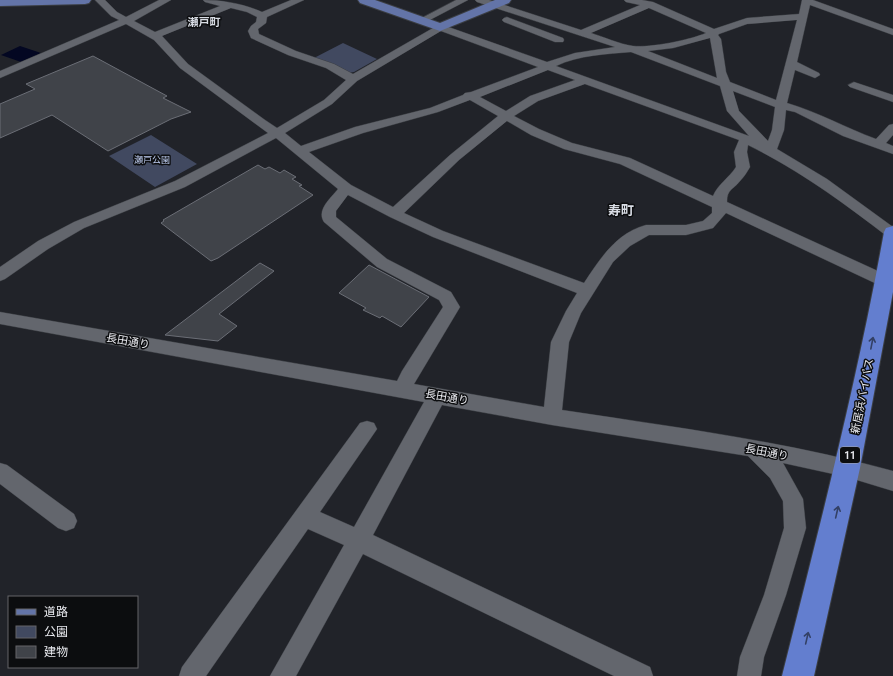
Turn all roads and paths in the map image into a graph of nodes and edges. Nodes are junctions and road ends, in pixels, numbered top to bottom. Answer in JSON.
{"nodes":[{"id":1,"x":85,"y":0,"type":"edge"},
{"id":2,"x":100,"y":0,"type":"edge"},
{"id":3,"x":166,"y":0,"type":"edge"},
{"id":4,"x":208,"y":0,"type":"edge"},
{"id":5,"x":299,"y":0,"type":"edge"},
{"id":6,"x":364,"y":0,"type":"edge"},
{"id":7,"x":463,"y":0,"type":"edge"},
{"id":8,"x":505,"y":0,"type":"edge"},
{"id":9,"x":629,"y":0,"type":"edge"},
{"id":10,"x":806,"y":1,"type":"edge"},
{"id":11,"x":0,"y":2,"type":"edge"},
{"id":12,"x":253,"y":2,"type":"dead end"},
{"id":13,"x":653,"y":2,"type":"edge"},
{"id":14,"x":228,"y":6,"type":"junction"},
{"id":15,"x":486,"y":6,"type":"edge"},
{"id":16,"x":241,"y":8,"type":"junction"},
{"id":17,"x":262,"y":16,"type":"junction"},
{"id":18,"x":802,"y":17,"type":"junction"},
{"id":19,"x":774,"y":18,"type":"junction"},
{"id":20,"x":421,"y":20,"type":"junction"},
{"id":21,"x":126,"y":21,"type":"junction"},
{"id":22,"x":440,"y":27,"type":"junction"},
{"id":23,"x":584,"y":32,"type":"junction"},
{"id":24,"x":893,"y":32,"type":"edge"},
{"id":25,"x":714,"y":33,"type":"junction"},
{"id":26,"x":458,"y":34,"type":"junction"},
{"id":27,"x":154,"y":36,"type":"junction"},
{"id":28,"x":560,"y":40,"type":"dead end"},
{"id":29,"x":635,"y":49,"type":"junction"},
{"id":30,"x":792,"y":64,"type":"junction"},
{"id":31,"x":547,"y":66,"type":"junction"},
{"id":32,"x":815,"y":75,"type":"dead end"},
{"id":33,"x":0,"y":76,"type":"edge"},
{"id":34,"x":353,"y":79,"type":"junction"},
{"id":35,"x":584,"y":80,"type":"junction"},
{"id":36,"x":726,"y":85,"type":"junction"},
{"id":37,"x":854,"y":85,"type":"dead end"},
{"id":38,"x":469,"y":95,"type":"junction"},
{"id":39,"x":893,"y":100,"type":"edge"},
{"id":40,"x":781,"y":104,"type":"junction"},
{"id":41,"x":507,"y":116,"type":"junction"},
{"id":42,"x":893,"y":128,"type":"edge"},
{"id":43,"x":277,"y":133,"type":"junction"},
{"id":44,"x":746,"y":139,"type":"junction"},
{"id":45,"x":878,"y":144,"type":"junction"},
{"id":46,"x":770,"y":150,"type":"junction"},
{"id":47,"x":893,"y":150,"type":"edge"},
{"id":48,"x":299,"y":151,"type":"junction"},
{"id":49,"x":346,"y":188,"type":"junction"},
{"id":50,"x":720,"y":206,"type":"junction"},
{"id":51,"x":395,"y":214,"type":"junction"},
{"id":52,"x":893,"y":233,"type":"edge"},
{"id":53,"x":0,"y":275,"type":"edge"},
{"id":54,"x":885,"y":281,"type":"junction"},
{"id":55,"x":587,"y":290,"type":"junction"},
{"id":56,"x":0,"y":318,"type":"edge"},
{"id":57,"x":403,"y":389,"type":"junction"},
{"id":58,"x":437,"y":396,"type":"junction"},
{"id":59,"x":552,"y":417,"type":"junction"},
{"id":60,"x":367,"y":429,"type":"dead end"},
{"id":61,"x":753,"y":448,"type":"junction"},
{"id":62,"x":848,"y":468,"type":"junction"},
{"id":63,"x":0,"y":472,"type":"edge"},
{"id":64,"x":893,"y":482,"type":"edge"},
{"id":65,"x":306,"y":517,"type":"junction"},
{"id":66,"x":66,"y":521,"type":"dead end"},
{"id":67,"x":359,"y":540,"type":"junction"},
{"id":68,"x":191,"y":676,"type":"edge"},
{"id":69,"x":282,"y":676,"type":"edge"},
{"id":70,"x":641,"y":676,"type":"edge"},
{"id":71,"x":749,"y":676,"type":"edge"},
{"id":72,"x":798,"y":676,"type":"edge"}],
"edges":[{"from":1,"to":11,"type":"main road"},
{"from":2,"to":21,"type":"street"},
{"from":3,"to":21,"type":"street"},
{"from":4,"to":14,"type":"street"},
{"from":5,"to":17,"type":"street"},
{"from":6,"to":20,"type":"main road"},
{"from":7,"to":20,"type":"street"},
{"from":8,"to":15,"type":"main road"},
{"from":9,"to":13,"type":"street"},
{"from":10,"to":18,"type":"street"},
{"from":10,"to":19,"type":"street"},
{"from":10,"to":24,"type":"street"},
{"from":12,"to":16,"type":"street"},
{"from":13,"to":23,"type":"street"},
{"from":13,"to":25,"type":"street"},
{"from":14,"to":16,"type":"street"},
{"from":14,"to":27,"type":"street"},
{"from":15,"to":22,"type":"main road"},
{"from":15,"to":23,"type":"street"},
{"from":15,"to":26,"type":"main road"},
{"from":15,"to":28,"type":"street"},
{"from":16,"to":17,"type":"street"},
{"from":17,"to":34,"type":"street"},
{"from":18,"to":19,"type":"street"},
{"from":18,"to":30,"type":"street"},
{"from":19,"to":25,"type":"street"},
{"from":20,"to":22,"type":"main road"},
{"from":21,"to":27,"type":"street"},
{"from":21,"to":33,"type":"street"},
{"from":22,"to":26,"type":"street"},
{"from":22,"to":34,"type":"street"},
{"from":23,"to":29,"type":"street"},
{"from":25,"to":29,"type":"street"},
{"from":25,"to":36,"type":"street"},
{"from":26,"to":31,"type":"street"},
{"from":27,"to":43,"type":"street"},
{"from":29,"to":31,"type":"street"},
{"from":29,"to":36,"type":"street"},
{"from":30,"to":32,"type":"street"},
{"from":30,"to":40,"type":"street"},
{"from":31,"to":35,"type":"street"},
{"from":31,"to":38,"type":"street"},
{"from":34,"to":43,"type":"street"},
{"from":35,"to":41,"type":"street"},
{"from":35,"to":44,"type":"street"},
{"from":36,"to":40,"type":"street"},
{"from":36,"to":46,"type":"street"},
{"from":37,"to":39,"type":"street"},
{"from":38,"to":41,"type":"street"},
{"from":38,"to":48,"type":"street"},
{"from":40,"to":45,"type":"street"},
{"from":40,"to":46,"type":"street"},
{"from":41,"to":50,"type":"street"},
{"from":41,"to":51,"type":"street"},
{"from":42,"to":45,"type":"street"},
{"from":43,"to":48,"type":"street"},
{"from":43,"to":53,"type":"street"},
{"from":44,"to":46,"type":"street"},
{"from":44,"to":50,"type":"street"},
{"from":45,"to":47,"type":"street"},
{"from":46,"to":52,"type":"street"},
{"from":48,"to":49,"type":"street"},
{"from":49,"to":51,"type":"street"},
{"from":49,"to":57,"type":"street"},
{"from":50,"to":54,"type":"street"},
{"from":50,"to":55,"type":"street"},
{"from":51,"to":55,"type":"street"},
{"from":52,"to":54,"type":"highway","name":"新居浜バイパス","number":"11"},
{"from":62,"to":54,"type":"highway","name":"新居浜バイパス","number":"11","one_way":true},
{"from":55,"to":59,"type":"street"},
{"from":56,"to":57,"type":"street","name":"長田通り"},
{"from":57,"to":58,"type":"street","name":"長田通り"},
{"from":58,"to":59,"type":"street","name":"長田通り"},
{"from":58,"to":67,"type":"street"},
{"from":59,"to":61,"type":"street","name":"長田通り"},
{"from":60,"to":65,"type":"street"},
{"from":61,"to":62,"type":"street","name":"長田通り"},
{"from":61,"to":71,"type":"street"},
{"from":62,"to":64,"type":"street","name":"長田通り"},
{"from":72,"to":62,"type":"highway","name":"新居浜バイパス","number":"11","one_way":true},
{"from":63,"to":66,"type":"street"},
{"from":65,"to":67,"type":"street"},
{"from":65,"to":68,"type":"street"},
{"from":67,"to":69,"type":"street"},
{"from":67,"to":70,"type":"street"}]}
